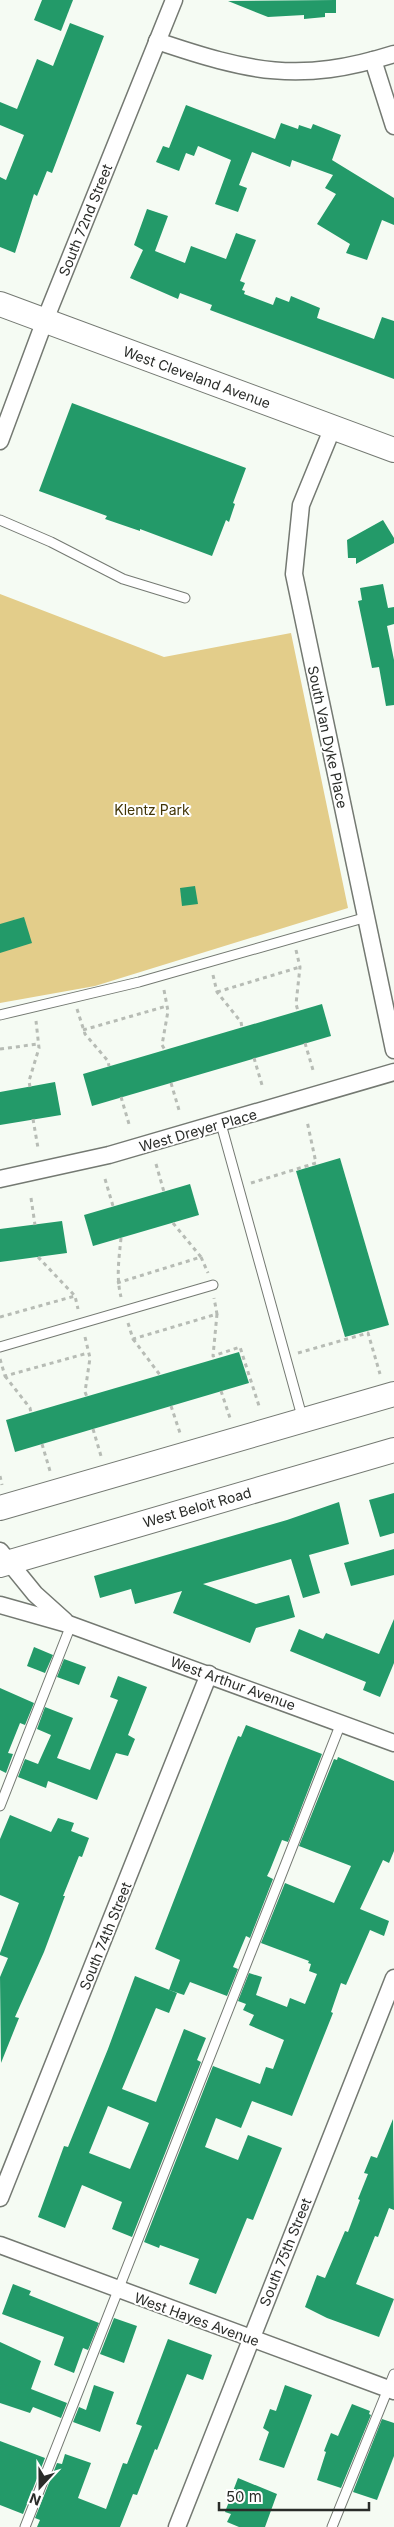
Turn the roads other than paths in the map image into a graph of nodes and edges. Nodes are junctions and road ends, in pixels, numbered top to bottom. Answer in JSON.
{"nodes":[{"id":1,"x":174,"y":0,"type":"edge"},
{"id":2,"x":157,"y":41,"type":"junction"},
{"id":3,"x":394,"y":54,"type":"edge"},
{"id":4,"x":373,"y":60,"type":"junction"},
{"id":5,"x":394,"y":126,"type":"edge"},
{"id":6,"x":0,"y":304,"type":"edge"},
{"id":7,"x":45,"y":320,"type":"junction"},
{"id":8,"x":332,"y":427,"type":"junction"},
{"id":9,"x":0,"y":441,"type":"edge"},
{"id":10,"x":394,"y":450,"type":"edge"},
{"id":11,"x":0,"y":520,"type":"edge"},
{"id":12,"x":185,"y":598,"type":"dead end"},
{"id":13,"x":367,"y":917,"type":"junction"},
{"id":14,"x":0,"y":1015,"type":"edge"},
{"id":15,"x":394,"y":1050,"type":"edge"},
{"id":16,"x":394,"y":1072,"type":"edge"},
{"id":17,"x":221,"y":1124,"type":"junction"},
{"id":18,"x":0,"y":1178,"type":"edge"},
{"id":19,"x":212,"y":1285,"type":"dead end"},
{"id":20,"x":0,"y":1346,"type":"edge"},
{"id":21,"x":394,"y":1394,"type":"edge"},
{"id":22,"x":303,"y":1420,"type":"junction"},
{"id":23,"x":394,"y":1450,"type":"edge"},
{"id":24,"x":0,"y":1508,"type":"edge"},
{"id":25,"x":3,"y":1559,"type":"edge"},
{"id":26,"x":0,"y":1604,"type":"edge"},
{"id":27,"x":71,"y":1625,"type":"junction"},
{"id":28,"x":210,"y":1674,"type":"junction"},
{"id":29,"x":341,"y":1724,"type":"junction"},
{"id":30,"x":394,"y":1743,"type":"edge"},
{"id":31,"x":0,"y":1806,"type":"edge"},
{"id":32,"x":394,"y":1978,"type":"edge"},
{"id":33,"x":0,"y":2198,"type":"edge"},
{"id":34,"x":0,"y":2245,"type":"edge"},
{"id":35,"x":117,"y":2290,"type":"junction"},
{"id":36,"x":251,"y":2339,"type":"junction"},
{"id":37,"x":392,"y":2385,"type":"edge"},
{"id":38,"x":25,"y":2527,"type":"edge"},
{"id":39,"x":177,"y":2527,"type":"edge"},
{"id":40,"x":332,"y":2527,"type":"edge"}],
"edges":[{"from":1,"to":2,"type":"street","name":"South 72nd Street"},
{"from":2,"to":4,"type":"street"},
{"from":2,"to":7,"type":"street","name":"South 72nd Street"},
{"from":3,"to":4,"type":"street"},
{"from":4,"to":5,"type":"street"},
{"from":6,"to":7,"type":"main road","name":"West Cleveland Avenue"},
{"from":7,"to":8,"type":"main road","name":"West Cleveland Avenue"},
{"from":7,"to":9,"type":"street","name":"South 72nd Street"},
{"from":8,"to":10,"type":"main road","name":"West Cleveland Avenue"},
{"from":8,"to":13,"type":"street","name":"South Van Dyke Place"},
{"from":11,"to":12,"type":"lane"},
{"from":13,"to":14,"type":"lane"},
{"from":13,"to":15,"type":"street","name":"South Van Dyke Place"},
{"from":16,"to":17,"type":"street","name":"West Dreyer Place"},
{"from":17,"to":18,"type":"street","name":"West Dreyer Place"},
{"from":17,"to":22,"type":"lane"},
{"from":19,"to":20,"type":"lane"},
{"from":21,"to":22,"type":"main road"},
{"from":22,"to":24,"type":"main road"},
{"from":23,"to":25,"type":"main road","name":"West Beloit Road"},
{"from":25,"to":27,"type":"street","name":"West Arthur Avenue"},
{"from":26,"to":27,"type":"street","name":"West Arthur Avenue"},
{"from":27,"to":28,"type":"street","name":"West Arthur Avenue"},
{"from":27,"to":31,"type":"lane"},
{"from":28,"to":29,"type":"street","name":"West Arthur Avenue"},
{"from":28,"to":33,"type":"street","name":"South 74th Street"},
{"from":29,"to":30,"type":"street","name":"West Arthur Avenue"},
{"from":29,"to":35,"type":"lane"},
{"from":32,"to":36,"type":"street","name":"South 75th Street"},
{"from":34,"to":35,"type":"street","name":"West Hayes Avenue"},
{"from":35,"to":36,"type":"street","name":"West Hayes Avenue"},
{"from":35,"to":38,"type":"lane"},
{"from":36,"to":37,"type":"street","name":"West Hayes Avenue"},
{"from":36,"to":39,"type":"street","name":"South 75th Street"},
{"from":37,"to":40,"type":"lane"}]}
